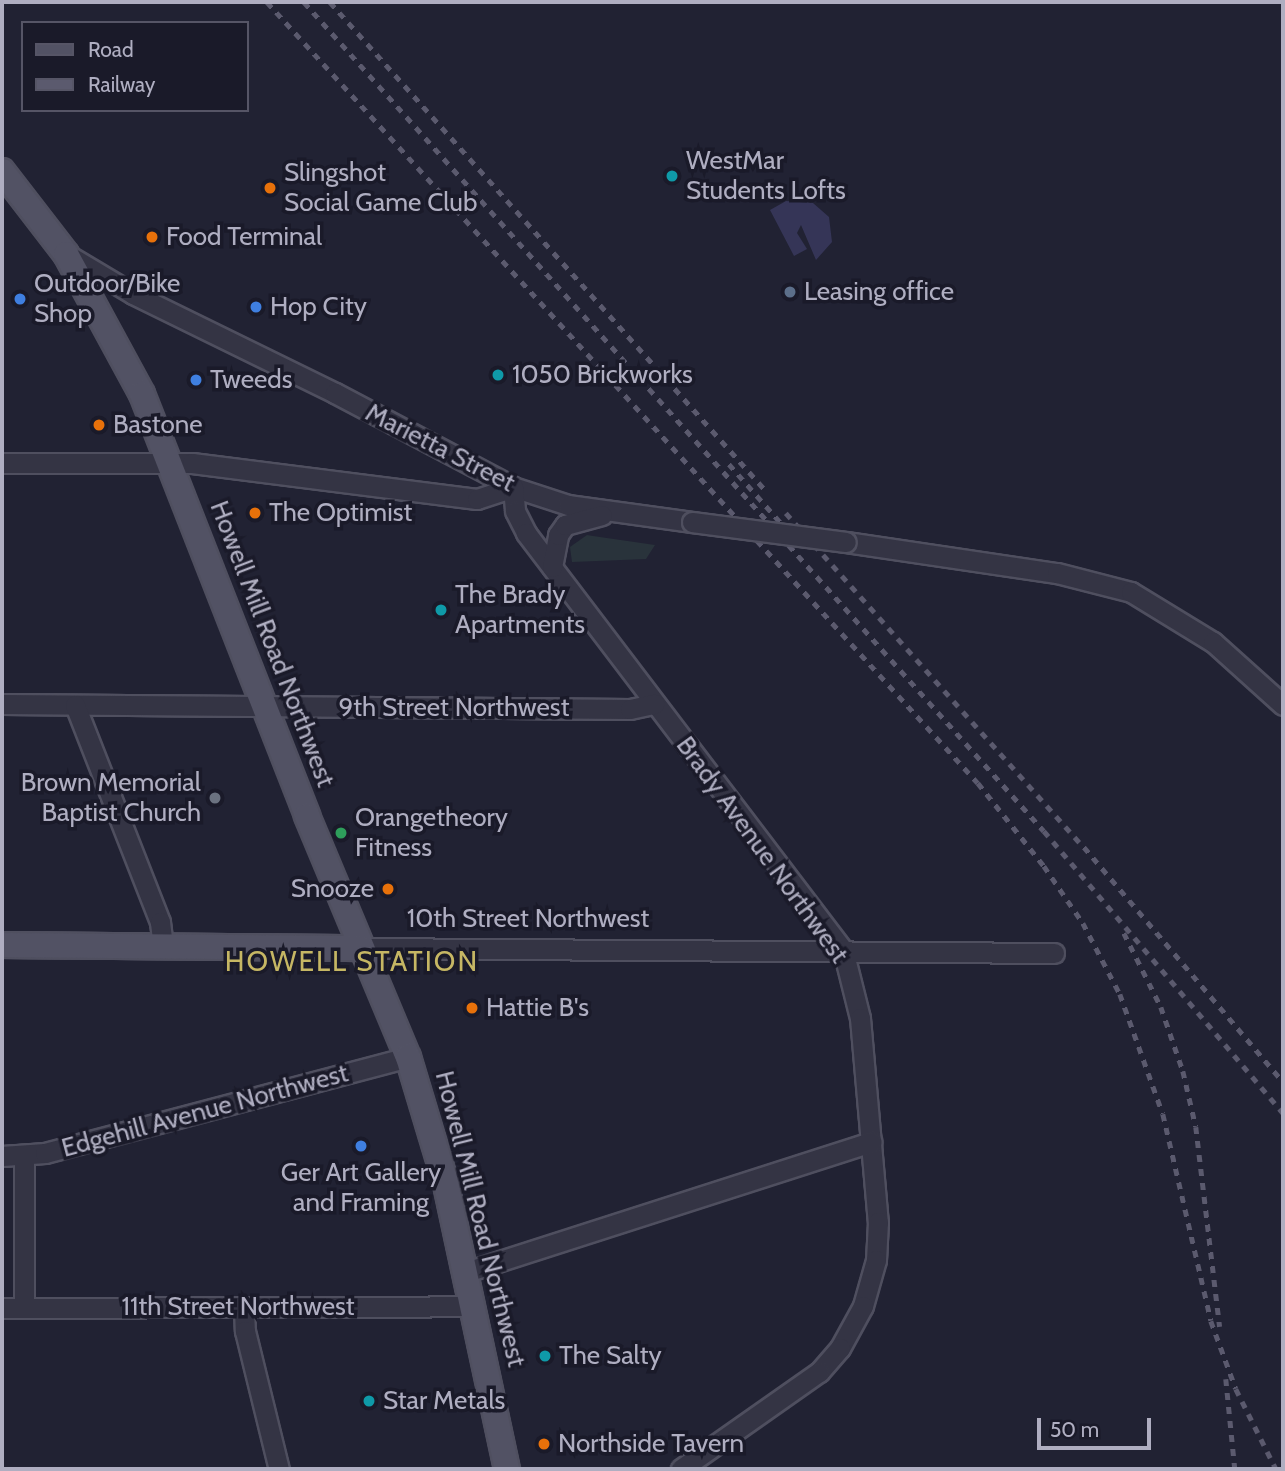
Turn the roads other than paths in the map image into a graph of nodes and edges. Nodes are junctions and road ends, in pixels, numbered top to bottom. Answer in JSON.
{"nodes":[{"id":1,"x":2,"y":171,"type":"edge"},
{"id":2,"x":66,"y":254,"type":"junction"},
{"id":3,"x":2,"y":463,"type":"edge"},
{"id":4,"x":169,"y":463,"type":"junction"},
{"id":5,"x":513,"y":487,"type":"junction"},
{"id":6,"x":612,"y":512,"type":"junction"},
{"id":7,"x":552,"y":567,"type":"junction"},
{"id":8,"x":2,"y":704,"type":"edge"},
{"id":9,"x":654,"y":704,"type":"junction"},
{"id":10,"x":75,"y":705,"type":"junction"},
{"id":11,"x":1283,"y":705,"type":"edge"},
{"id":12,"x":264,"y":707,"type":"junction"},
{"id":13,"x":2,"y":945,"type":"edge"},
{"id":14,"x":163,"y":946,"type":"junction"},
{"id":15,"x":361,"y":948,"type":"junction"},
{"id":16,"x":843,"y":950,"type":"junction"},
{"id":17,"x":1054,"y":953,"type":"dead end"},
{"id":18,"x":408,"y":1057,"type":"junction"},
{"id":19,"x":872,"y":1142,"type":"junction"},
{"id":20,"x":2,"y":1156,"type":"edge"},
{"id":21,"x":24,"y":1157,"type":"junction"},
{"id":22,"x":466,"y":1272,"type":"junction"},
{"id":23,"x":473,"y":1306,"type":"junction"},
{"id":24,"x":244,"y":1307,"type":"junction"},
{"id":25,"x":2,"y":1308,"type":"edge"},
{"id":26,"x":24,"y":1308,"type":"junction"},
{"id":27,"x":279,"y":1469,"type":"edge"},
{"id":28,"x":507,"y":1469,"type":"edge"},
{"id":29,"x":681,"y":1469,"type":"edge"}],
"edges":[{"from":1,"to":2,"type":"main road","name":"Howell Mill Road Northwest"},
{"from":2,"to":4,"type":"main road","name":"Howell Mill Road Northwest"},
{"from":2,"to":5,"type":"street","name":"Marietta Street"},
{"from":3,"to":4,"type":"street"},
{"from":4,"to":5,"type":"street"},
{"from":4,"to":12,"type":"main road","name":"Howell Mill Road Northwest"},
{"from":5,"to":6,"type":"street","name":"Marietta Street"},
{"from":5,"to":7,"type":"street","name":"Brady Avenue Northwest"},
{"from":6,"to":7,"type":"street"},
{"from":6,"to":11,"type":"street","name":"Marietta Street","bridge":true},
{"from":7,"to":9,"type":"street","name":"Brady Avenue Northwest"},
{"from":8,"to":10,"type":"street","name":"9th Street Northwest"},
{"from":9,"to":12,"type":"street","name":"9th Street Northwest"},
{"from":9,"to":16,"type":"street","name":"Brady Avenue Northwest"},
{"from":10,"to":12,"type":"street","name":"9th Street Northwest"},
{"from":10,"to":14,"type":"street"},
{"from":12,"to":15,"type":"main road","name":"Howell Mill Road Northwest"},
{"from":13,"to":14,"type":"main road","name":"10th Street Northwest"},
{"from":14,"to":15,"type":"main road","name":"10th Street Northwest"},
{"from":15,"to":16,"type":"street","name":"10th Street Northwest"},
{"from":15,"to":18,"type":"main road","name":"Howell Mill Road Northwest"},
{"from":16,"to":17,"type":"street","name":"10th Street Northwest"},
{"from":16,"to":19,"type":"street","name":"Brady Avenue Northwest"},
{"from":18,"to":21,"type":"street","name":"Edgehill Avenue Northwest"},
{"from":18,"to":22,"type":"main road","name":"Howell Mill Road Northwest"},
{"from":19,"to":22,"type":"street"},
{"from":19,"to":29,"type":"street","name":"Brady Avenue Northwest"},
{"from":20,"to":21,"type":"street","name":"Edgehill Avenue Northwest"},
{"from":21,"to":26,"type":"street"},
{"from":22,"to":23,"type":"main road","name":"Howell Mill Road Northwest"},
{"from":23,"to":24,"type":"street","name":"11th Street Northwest"},
{"from":23,"to":28,"type":"main road","name":"Howell Mill Road Northwest"},
{"from":24,"to":26,"type":"street","name":"11th Street Northwest"},
{"from":24,"to":27,"type":"street"},
{"from":25,"to":26,"type":"street","name":"11th Street Northwest"}]}
